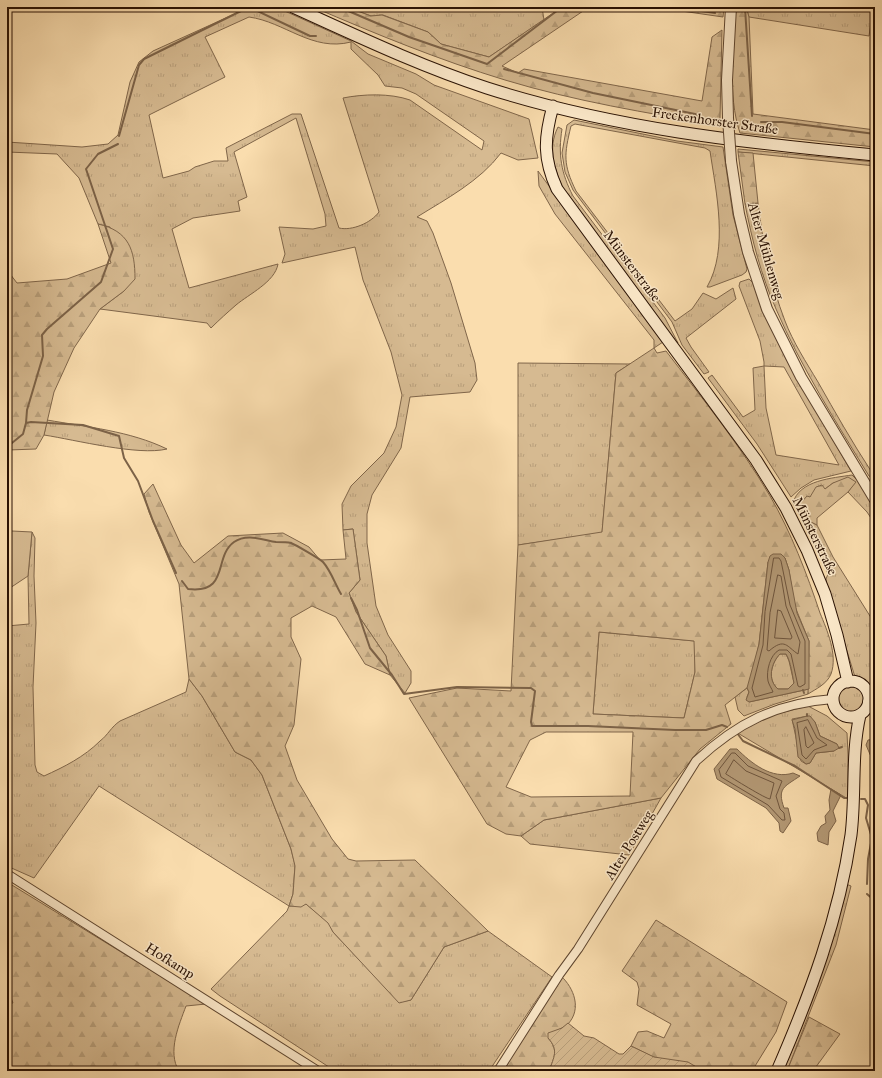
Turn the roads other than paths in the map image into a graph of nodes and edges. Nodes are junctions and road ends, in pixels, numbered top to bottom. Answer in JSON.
{"nodes":[{"id":1,"x":293,"y":7,"type":"edge"},
{"id":2,"x":731,"y":7,"type":"edge"},
{"id":3,"x":552,"y":106,"type":"junction"},
{"id":4,"x":875,"y":155,"type":"edge"},
{"id":5,"x":874,"y":496,"type":"edge"},
{"id":6,"x":848,"y":682,"type":"junction"},
{"id":7,"x":833,"y":699,"type":"junction"},
{"id":8,"x":872,"y":703,"type":"edge"},
{"id":9,"x":860,"y":715,"type":"junction"},
{"id":10,"x":844,"y":716,"type":"junction"},
{"id":11,"x":855,"y":745,"type":"junction"},
{"id":12,"x":7,"y":874,"type":"edge"},
{"id":13,"x":318,"y":1071,"type":"edge"},
{"id":14,"x":498,"y":1071,"type":"edge"},
{"id":15,"x":777,"y":1071,"type":"edge"}],
"edges":[{"from":1,"to":3,"type":"main road"},
{"from":2,"to":5,"type":"street","name":"Alter Mühlenweg","bridge":true},
{"from":3,"to":4,"type":"main road","name":"Freckenhorster Straße"},
{"from":3,"to":6,"type":"main road","name":"Münsterstraße"},
{"from":6,"to":7,"type":"main road"},
{"from":6,"to":8,"type":"main road"},
{"from":7,"to":10,"type":"main road"},
{"from":7,"to":14,"type":"street","name":"Alter Postweg"},
{"from":8,"to":9,"type":"main road"},
{"from":9,"to":10,"type":"main road"},
{"from":9,"to":11,"type":"main road"},
{"from":10,"to":11,"type":"main road"},
{"from":11,"to":15,"type":"main road"},
{"from":12,"to":13,"type":"street","name":"Hofkamp"}]}
